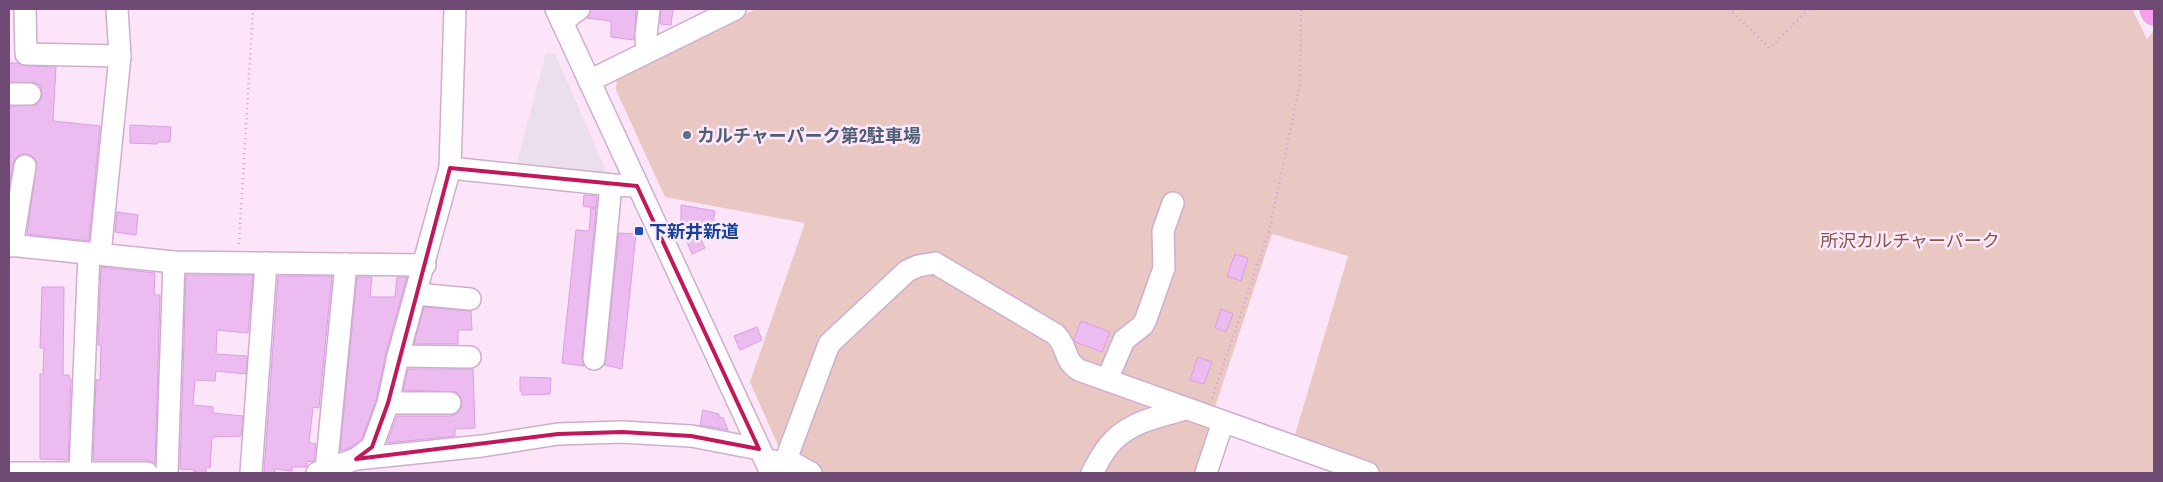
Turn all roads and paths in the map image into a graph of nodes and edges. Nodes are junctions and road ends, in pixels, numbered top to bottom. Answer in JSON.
{"nodes":[{"id":1,"x":25,"y":9,"type":"edge"},
{"id":2,"x":118,"y":9,"type":"edge"},
{"id":3,"x":253,"y":9,"type":"edge"},
{"id":4,"x":455,"y":9,"type":"edge"},
{"id":5,"x":579,"y":9,"type":"edge"},
{"id":6,"x":649,"y":9,"type":"edge"},
{"id":7,"x":1301,"y":9,"type":"edge"},
{"id":8,"x":1730,"y":9,"type":"edge"},
{"id":9,"x":1809,"y":9,"type":"edge"},
{"id":10,"x":2152,"y":9,"type":"edge"},
{"id":11,"x":725,"y":11,"type":"edge"},
{"id":12,"x":2154,"y":13,"type":"edge"},
{"id":13,"x":559,"y":15,"type":"edge"},
{"id":14,"x":648,"y":52,"type":"junction"},
{"id":15,"x":120,"y":56,"type":"junction"},
{"id":16,"x":589,"y":81,"type":"junction"},
{"id":17,"x":9,"y":94,"type":"edge"},
{"id":18,"x":30,"y":94,"type":"dead end"},
{"id":19,"x":25,"y":166,"type":"dead end"},
{"id":20,"x":450,"y":168,"type":"junction"},
{"id":21,"x":611,"y":185,"type":"junction"},
{"id":22,"x":637,"y":186,"type":"junction"},
{"id":23,"x":1173,"y":203,"type":"dead end"},
{"id":24,"x":10,"y":246,"type":"edge"},
{"id":25,"x":95,"y":254,"type":"junction"},
{"id":26,"x":174,"y":262,"type":"junction"},
{"id":27,"x":238,"y":263,"type":"junction"},
{"id":28,"x":266,"y":263,"type":"junction"},
{"id":29,"x":346,"y":264,"type":"junction"},
{"id":30,"x":425,"y":265,"type":"junction"},
{"id":31,"x":416,"y":294,"type":"junction"},
{"id":32,"x":470,"y":299,"type":"dead end"},
{"id":33,"x":398,"y":356,"type":"junction"},
{"id":34,"x":470,"y":357,"type":"dead end"},
{"id":35,"x":594,"y":359,"type":"dead end"},
{"id":36,"x":1107,"y":380,"type":"junction"},
{"id":37,"x":388,"y":403,"type":"junction"},
{"id":38,"x":450,"y":403,"type":"dead end"},
{"id":39,"x":1205,"y":416,"type":"junction"},
{"id":40,"x":356,"y":459,"type":"junction"},
{"id":41,"x":770,"y":461,"type":"edge"},
{"id":42,"x":80,"y":472,"type":"edge"},
{"id":43,"x":322,"y":472,"type":"edge"},
{"id":44,"x":9,"y":473,"type":"edge"},
{"id":45,"x":102,"y":473,"type":"edge"},
{"id":46,"x":129,"y":473,"type":"edge"},
{"id":47,"x":147,"y":473,"type":"edge"},
{"id":48,"x":167,"y":473,"type":"edge"},
{"id":49,"x":251,"y":473,"type":"edge"},
{"id":50,"x":811,"y":473,"type":"edge"},
{"id":51,"x":1092,"y":473,"type":"edge"},
{"id":52,"x":1206,"y":473,"type":"edge"},
{"id":53,"x":1368,"y":473,"type":"edge"}],
"edges":[{"from":1,"to":15,"type":"street"},
{"from":2,"to":15,"type":"street"},
{"from":3,"to":27,"type":"path"},
{"from":4,"to":20,"type":"street"},
{"from":5,"to":13,"type":"street"},
{"from":6,"to":14,"type":"street"},
{"from":7,"to":39,"type":"path"},
{"from":8,"to":9,"type":"path"},
{"from":10,"to":12,"type":"main road"},
{"from":11,"to":14,"type":"street"},
{"from":13,"to":16,"type":"street"},
{"from":14,"to":16,"type":"street"},
{"from":15,"to":25,"type":"street"},
{"from":16,"to":22,"type":"street"},
{"from":17,"to":18,"type":"street"},
{"from":19,"to":24,"type":"street"},
{"from":20,"to":21,"type":"street"},
{"from":20,"to":30,"type":"street"},
{"from":21,"to":22,"type":"street"},
{"from":21,"to":35,"type":"street"},
{"from":22,"to":41,"type":"street"},
{"from":23,"to":36,"type":"street"},
{"from":24,"to":25,"type":"street"},
{"from":25,"to":26,"type":"street"},
{"from":25,"to":42,"type":"street"},
{"from":26,"to":27,"type":"street"},
{"from":26,"to":48,"type":"street"},
{"from":27,"to":28,"type":"street"},
{"from":28,"to":29,"type":"street"},
{"from":28,"to":49,"type":"street"},
{"from":29,"to":30,"type":"street"},
{"from":29,"to":43,"type":"street"},
{"from":30,"to":31,"type":"street"},
{"from":31,"to":32,"type":"street"},
{"from":31,"to":33,"type":"street"},
{"from":33,"to":34,"type":"street"},
{"from":33,"to":37,"type":"street"},
{"from":36,"to":39,"type":"street"},
{"from":36,"to":41,"type":"street"},
{"from":37,"to":38,"type":"street"},
{"from":37,"to":40,"type":"street"},
{"from":39,"to":51,"type":"street"},
{"from":39,"to":52,"type":"street"},
{"from":39,"to":53,"type":"street"},
{"from":40,"to":41,"type":"street"},
{"from":40,"to":43,"type":"street"},
{"from":41,"to":50,"type":"street"},
{"from":42,"to":44,"type":"street"},
{"from":42,"to":45,"type":"street"},
{"from":45,"to":46,"type":"street"},
{"from":46,"to":47,"type":"street"}]}
